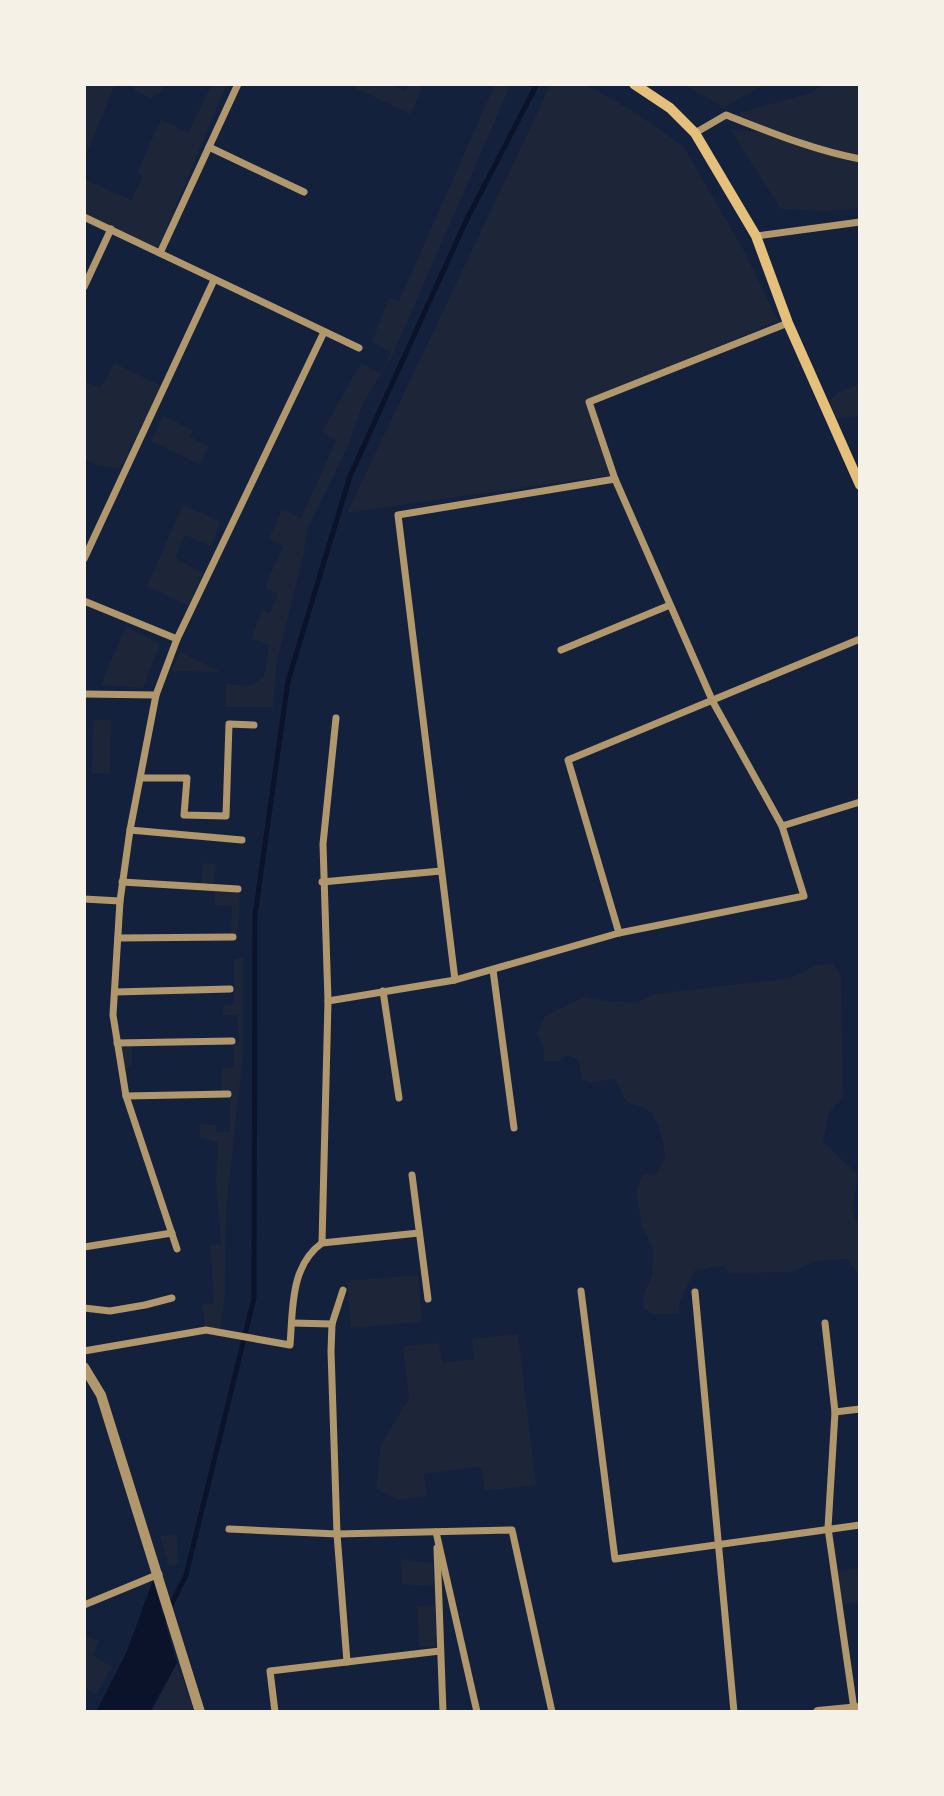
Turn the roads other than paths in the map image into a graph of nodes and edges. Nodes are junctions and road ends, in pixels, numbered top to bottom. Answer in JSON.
{"nodes":[{"id":1,"x":238,"y":84,"type":"edge"},
{"id":2,"x":634,"y":84,"type":"edge"},
{"id":3,"x":695,"y":133,"type":"junction"},
{"id":4,"x":209,"y":147,"type":"junction"},
{"id":5,"x":860,"y":159,"type":"edge"},
{"id":6,"x":303,"y":192,"type":"dead end"},
{"id":7,"x":84,"y":217,"type":"edge"},
{"id":8,"x":860,"y":222,"type":"edge"},
{"id":9,"x":111,"y":229,"type":"junction"},
{"id":10,"x":756,"y":236,"type":"junction"},
{"id":11,"x":160,"y":253,"type":"junction"},
{"id":12,"x":214,"y":280,"type":"junction"},
{"id":13,"x":84,"y":287,"type":"edge"},
{"id":14,"x":788,"y":323,"type":"junction"},
{"id":15,"x":324,"y":332,"type":"junction"},
{"id":16,"x":359,"y":348,"type":"dead end"},
{"id":17,"x":615,"y":479,"type":"junction"},
{"id":18,"x":860,"y":485,"type":"edge"},
{"id":19,"x":84,"y":559,"type":"edge"},
{"id":20,"x":84,"y":601,"type":"edge"},
{"id":21,"x":670,"y":605,"type":"junction"},
{"id":22,"x":177,"y":639,"type":"junction"},
{"id":23,"x":860,"y":639,"type":"edge"},
{"id":24,"x":561,"y":650,"type":"dead end"},
{"id":25,"x":84,"y":694,"type":"edge"},
{"id":26,"x":156,"y":695,"type":"junction"},
{"id":27,"x":713,"y":702,"type":"junction"},
{"id":28,"x":336,"y":718,"type":"dead end"},
{"id":29,"x":254,"y":725,"type":"dead end"},
{"id":30,"x":141,"y":778,"type":"junction"},
{"id":31,"x":860,"y":802,"type":"edge"},
{"id":32,"x":782,"y":826,"type":"junction"},
{"id":33,"x":130,"y":830,"type":"junction"},
{"id":34,"x":242,"y":840,"type":"dead end"},
{"id":35,"x":441,"y":871,"type":"junction"},
{"id":36,"x":322,"y":881,"type":"junction"},
{"id":37,"x":122,"y":882,"type":"junction"},
{"id":38,"x":238,"y":889,"type":"dead end"},
{"id":39,"x":84,"y":899,"type":"edge"},
{"id":40,"x":120,"y":901,"type":"junction"},
{"id":41,"x":619,"y":933,"type":"junction"},
{"id":42,"x":233,"y":937,"type":"dead end"},
{"id":43,"x":118,"y":938,"type":"junction"},
{"id":44,"x":493,"y":970,"type":"junction"},
{"id":45,"x":456,"y":980,"type":"junction"},
{"id":46,"x":230,"y":989,"type":"dead end"},
{"id":47,"x":383,"y":991,"type":"junction"},
{"id":48,"x":115,"y":992,"type":"junction"},
{"id":49,"x":328,"y":1001,"type":"junction"},
{"id":50,"x":232,"y":1041,"type":"dead end"},
{"id":51,"x":117,"y":1043,"type":"junction"},
{"id":52,"x":228,"y":1094,"type":"dead end"},
{"id":53,"x":126,"y":1096,"type":"junction"},
{"id":54,"x":398,"y":1098,"type":"dead end"},
{"id":55,"x":514,"y":1128,"type":"dead end"},
{"id":56,"x":412,"y":1175,"type":"dead end"},
{"id":57,"x":172,"y":1233,"type":"junction"},
{"id":58,"x":419,"y":1233,"type":"junction"},
{"id":59,"x":322,"y":1243,"type":"junction"},
{"id":60,"x":84,"y":1247,"type":"edge"},
{"id":61,"x":177,"y":1249,"type":"dead end"},
{"id":62,"x":342,"y":1290,"type":"dead end"},
{"id":63,"x":581,"y":1291,"type":"dead end"},
{"id":64,"x":695,"y":1292,"type":"dead end"},
{"id":65,"x":172,"y":1298,"type":"dead end"},
{"id":66,"x":428,"y":1299,"type":"dead end"},
{"id":67,"x":84,"y":1308,"type":"edge"},
{"id":68,"x":292,"y":1322,"type":"junction"},
{"id":69,"x":825,"y":1323,"type":"dead end"},
{"id":70,"x":332,"y":1324,"type":"junction"},
{"id":71,"x":84,"y":1351,"type":"edge"},
{"id":72,"x":84,"y":1367,"type":"edge"},
{"id":73,"x":860,"y":1409,"type":"edge"},
{"id":74,"x":835,"y":1412,"type":"junction"},
{"id":75,"x":860,"y":1525,"type":"edge"},
{"id":76,"x":828,"y":1528,"type":"junction"},
{"id":77,"x":229,"y":1529,"type":"dead end"},
{"id":78,"x":436,"y":1532,"type":"junction"},
{"id":79,"x":337,"y":1534,"type":"junction"},
{"id":80,"x":719,"y":1543,"type":"junction"},
{"id":81,"x":159,"y":1576,"type":"junction"},
{"id":82,"x":84,"y":1605,"type":"edge"},
{"id":83,"x":440,"y":1651,"type":"junction"},
{"id":84,"x":347,"y":1662,"type":"junction"},
{"id":85,"x":857,"y":1708,"type":"edge"},
{"id":86,"x":200,"y":1712,"type":"edge"},
{"id":87,"x":275,"y":1712,"type":"edge"},
{"id":88,"x":443,"y":1712,"type":"edge"},
{"id":89,"x":477,"y":1712,"type":"edge"},
{"id":90,"x":552,"y":1712,"type":"edge"},
{"id":91,"x":734,"y":1712,"type":"edge"},
{"id":92,"x":818,"y":1712,"type":"edge"}],
"edges":[{"from":1,"to":4,"type":"street"},
{"from":2,"to":3,"type":"main road"},
{"from":3,"to":5,"type":"street"},
{"from":3,"to":10,"type":"main road"},
{"from":4,"to":6,"type":"street"},
{"from":4,"to":11,"type":"street"},
{"from":7,"to":9,"type":"street"},
{"from":8,"to":10,"type":"street"},
{"from":9,"to":11,"type":"street"},
{"from":9,"to":13,"type":"street"},
{"from":10,"to":14,"type":"main road"},
{"from":11,"to":12,"type":"street"},
{"from":12,"to":15,"type":"street"},
{"from":12,"to":19,"type":"street"},
{"from":14,"to":17,"type":"street"},
{"from":14,"to":18,"type":"main road"},
{"from":15,"to":16,"type":"street"},
{"from":15,"to":22,"type":"street"},
{"from":17,"to":21,"type":"street"},
{"from":17,"to":35,"type":"street"},
{"from":20,"to":22,"type":"street"},
{"from":21,"to":24,"type":"street"},
{"from":21,"to":27,"type":"street"},
{"from":22,"to":26,"type":"street"},
{"from":23,"to":27,"type":"street"},
{"from":25,"to":26,"type":"street"},
{"from":26,"to":30,"type":"street"},
{"from":27,"to":32,"type":"street"},
{"from":27,"to":41,"type":"street"},
{"from":28,"to":36,"type":"street"},
{"from":29,"to":30,"type":"street"},
{"from":30,"to":33,"type":"street"},
{"from":31,"to":32,"type":"street"},
{"from":32,"to":41,"type":"street"},
{"from":33,"to":34,"type":"street"},
{"from":33,"to":37,"type":"street"},
{"from":35,"to":36,"type":"street"},
{"from":35,"to":45,"type":"street"},
{"from":36,"to":49,"type":"street"},
{"from":37,"to":38,"type":"street"},
{"from":37,"to":40,"type":"street"},
{"from":39,"to":40,"type":"street"},
{"from":40,"to":43,"type":"street"},
{"from":41,"to":44,"type":"street"},
{"from":42,"to":43,"type":"street"},
{"from":43,"to":48,"type":"street"},
{"from":44,"to":45,"type":"street"},
{"from":44,"to":55,"type":"street"},
{"from":45,"to":47,"type":"street"},
{"from":46,"to":48,"type":"street"},
{"from":47,"to":49,"type":"street"},
{"from":47,"to":54,"type":"street"},
{"from":48,"to":51,"type":"street"},
{"from":49,"to":59,"type":"street"},
{"from":50,"to":51,"type":"street"},
{"from":51,"to":53,"type":"street"},
{"from":52,"to":53,"type":"street"},
{"from":53,"to":57,"type":"street"},
{"from":56,"to":58,"type":"street"},
{"from":57,"to":60,"type":"street"},
{"from":57,"to":61,"type":"street"},
{"from":58,"to":59,"type":"street"},
{"from":58,"to":66,"type":"street"},
{"from":59,"to":68,"type":"street"},
{"from":62,"to":70,"type":"street"},
{"from":63,"to":80,"type":"street"},
{"from":64,"to":80,"type":"street"},
{"from":65,"to":67,"type":"street"},
{"from":68,"to":70,"type":"street"},
{"from":68,"to":71,"type":"street"},
{"from":69,"to":74,"type":"street"},
{"from":70,"to":79,"type":"street"},
{"from":72,"to":81,"type":"street"},
{"from":73,"to":74,"type":"street"},
{"from":74,"to":76,"type":"street"},
{"from":75,"to":76,"type":"street"},
{"from":76,"to":80,"type":"street"},
{"from":76,"to":85,"type":"street"},
{"from":77,"to":79,"type":"street"},
{"from":78,"to":79,"type":"street"},
{"from":78,"to":83,"type":"street"},
{"from":78,"to":89,"type":"street"},
{"from":78,"to":90,"type":"street"},
{"from":79,"to":84,"type":"street"},
{"from":80,"to":91,"type":"street"},
{"from":81,"to":82,"type":"street"},
{"from":81,"to":86,"type":"street"},
{"from":83,"to":84,"type":"street"},
{"from":83,"to":88,"type":"street"},
{"from":84,"to":87,"type":"street"},
{"from":85,"to":92,"type":"street"}]}
